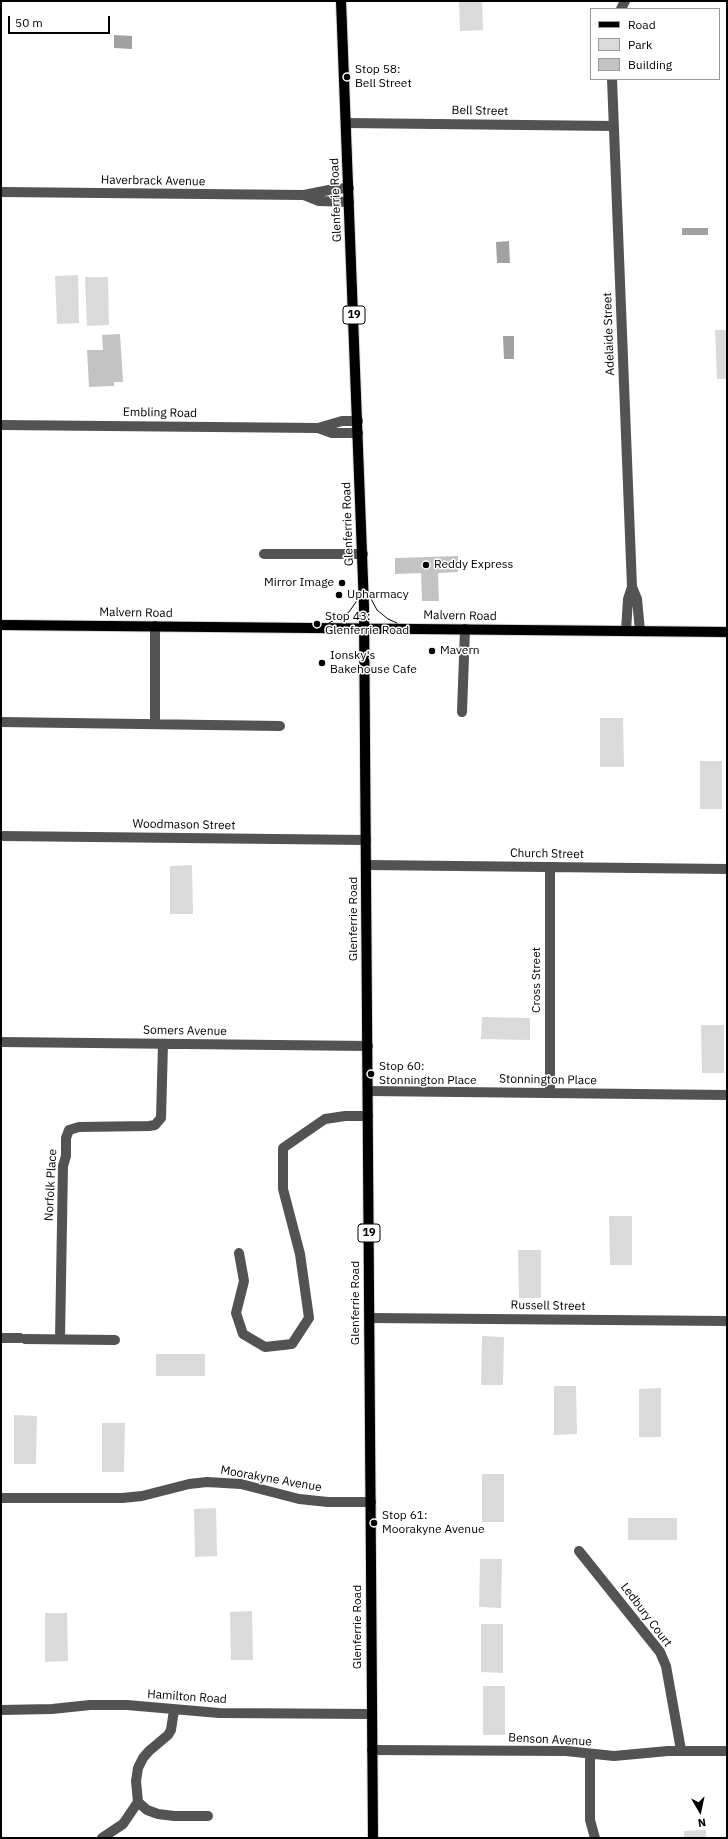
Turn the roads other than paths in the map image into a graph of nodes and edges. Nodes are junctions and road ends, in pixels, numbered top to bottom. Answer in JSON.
{"nodes":[{"id":1,"x":341,"y":1,"type":"edge"},
{"id":2,"x":612,"y":80,"type":"edge"},
{"id":3,"x":346,"y":123,"type":"junction"},
{"id":4,"x":614,"y":126,"type":"junction"},
{"id":5,"x":349,"y":188,"type":"junction"},
{"id":6,"x":1,"y":192,"type":"edge"},
{"id":7,"x":304,"y":195,"type":"junction"},
{"id":8,"x":349,"y":202,"type":"junction"},
{"id":9,"x":358,"y":421,"type":"junction"},
{"id":10,"x":1,"y":425,"type":"edge"},
{"id":11,"x":318,"y":428,"type":"junction"},
{"id":12,"x":358,"y":433,"type":"junction"},
{"id":13,"x":264,"y":554,"type":"dead end"},
{"id":14,"x":363,"y":554,"type":"junction"},
{"id":15,"x":632,"y":588,"type":"junction"},
{"id":16,"x":1,"y":625,"type":"edge"},
{"id":17,"x":155,"y":626,"type":"junction"},
{"id":18,"x":364,"y":628,"type":"junction"},
{"id":19,"x":464,"y":629,"type":"junction"},
{"id":20,"x":626,"y":631,"type":"junction"},
{"id":21,"x":640,"y":631,"type":"junction"},
{"id":22,"x":727,"y":632,"type":"edge"},
{"id":23,"x":462,"y":712,"type":"dead end"},
{"id":24,"x":1,"y":722,"type":"edge"},
{"id":25,"x":156,"y":724,"type":"junction"},
{"id":26,"x":280,"y":726,"type":"dead end"},
{"id":27,"x":1,"y":836,"type":"edge"},
{"id":28,"x":366,"y":840,"type":"junction"},
{"id":29,"x":367,"y":865,"type":"junction"},
{"id":30,"x":550,"y":867,"type":"junction"},
{"id":31,"x":727,"y":869,"type":"edge"},
{"id":32,"x":1,"y":1042,"type":"edge"},
{"id":33,"x":163,"y":1044,"type":"junction"},
{"id":34,"x":368,"y":1046,"type":"junction"},
{"id":35,"x":368,"y":1091,"type":"junction"},
{"id":36,"x":550,"y":1094,"type":"junction"},
{"id":37,"x":727,"y":1095,"type":"edge"},
{"id":38,"x":368,"y":1116,"type":"junction"},
{"id":39,"x":239,"y":1253,"type":"dead end"},
{"id":40,"x":370,"y":1318,"type":"junction"},
{"id":41,"x":727,"y":1321,"type":"edge"},
{"id":42,"x":1,"y":1338,"type":"edge"},
{"id":43,"x":60,"y":1339,"type":"junction"},
{"id":44,"x":115,"y":1340,"type":"dead end"},
{"id":45,"x":1,"y":1498,"type":"edge"},
{"id":46,"x":370,"y":1502,"type":"junction"},
{"id":47,"x":579,"y":1551,"type":"dead end"},
{"id":48,"x":1,"y":1710,"type":"edge"},
{"id":49,"x":174,"y":1710,"type":"junction"},
{"id":50,"x":372,"y":1714,"type":"junction"},
{"id":51,"x":372,"y":1750,"type":"junction"},
{"id":52,"x":681,"y":1750,"type":"junction"},
{"id":53,"x":727,"y":1751,"type":"edge"},
{"id":54,"x":590,"y":1754,"type":"junction"},
{"id":55,"x":138,"y":1802,"type":"junction"},
{"id":56,"x":208,"y":1816,"type":"dead end"},
{"id":57,"x":102,"y":1838,"type":"edge"},
{"id":58,"x":373,"y":1838,"type":"edge"},
{"id":59,"x":595,"y":1838,"type":"edge"}],
"edges":[{"from":1,"to":3,"type":"main road","name":"Glenferrie Road","number":"19"},
{"from":2,"to":4,"type":"street","name":"Adelaide Street"},
{"from":3,"to":4,"type":"street","name":"Bell Street"},
{"from":3,"to":5,"type":"main road","name":"Glenferrie Road","number":"19"},
{"from":4,"to":15,"type":"street","name":"Adelaide Street"},
{"from":5,"to":7,"type":"street","name":"Haverbrack Avenue"},
{"from":5,"to":8,"type":"main road","name":"Glenferrie Road","number":"19"},
{"from":6,"to":7,"type":"street","name":"Haverbrack Avenue"},
{"from":7,"to":8,"type":"street","name":"Haverbrack Avenue"},
{"from":8,"to":9,"type":"main road","name":"Glenferrie Road","number":"19"},
{"from":9,"to":11,"type":"street","name":"Embling Road"},
{"from":9,"to":12,"type":"main road","name":"Glenferrie Road","number":"19"},
{"from":10,"to":11,"type":"street","name":"Embling Road"},
{"from":11,"to":12,"type":"street","name":"Embling Road"},
{"from":12,"to":14,"type":"main road","name":"Glenferrie Road","number":"19"},
{"from":13,"to":14,"type":"street"},
{"from":14,"to":18,"type":"main road","name":"Glenferrie Road","number":"19"},
{"from":15,"to":20,"type":"street","name":"Adelaide Street"},
{"from":15,"to":21,"type":"street","name":"Adelaide Street"},
{"from":16,"to":17,"type":"main road","name":"Malvern Road"},
{"from":17,"to":18,"type":"main road","name":"Malvern Road"},
{"from":17,"to":25,"type":"street"},
{"from":18,"to":19,"type":"main road","name":"Malvern Road"},
{"from":18,"to":28,"type":"main road","name":"Glenferrie Road","number":"19"},
{"from":19,"to":20,"type":"main road","name":"Malvern Road"},
{"from":19,"to":23,"type":"street"},
{"from":20,"to":21,"type":"main road","name":"Malvern Road"},
{"from":21,"to":22,"type":"main road","name":"Malvern Road"},
{"from":24,"to":25,"type":"street"},
{"from":25,"to":26,"type":"street"},
{"from":27,"to":28,"type":"street","name":"Woodmason Street"},
{"from":28,"to":29,"type":"main road","name":"Glenferrie Road","number":"19"},
{"from":29,"to":30,"type":"street","name":"Church Street"},
{"from":29,"to":34,"type":"main road","name":"Glenferrie Road","number":"19"},
{"from":30,"to":31,"type":"street","name":"Church Street"},
{"from":30,"to":36,"type":"street","name":"Cross Street"},
{"from":32,"to":33,"type":"street","name":"Somers Avenue"},
{"from":33,"to":34,"type":"street","name":"Somers Avenue"},
{"from":33,"to":43,"type":"street","name":"Norfolk Place"},
{"from":34,"to":35,"type":"main road","name":"Glenferrie Road","number":"19"},
{"from":35,"to":36,"type":"street","name":"Stonnington Place"},
{"from":35,"to":38,"type":"main road","name":"Glenferrie Road","number":"19"},
{"from":36,"to":37,"type":"street","name":"Stonnington Place"},
{"from":38,"to":39,"type":"street"},
{"from":38,"to":40,"type":"main road","name":"Glenferrie Road","number":"19"},
{"from":40,"to":41,"type":"street","name":"Russell Street"},
{"from":40,"to":46,"type":"main road","name":"Glenferrie Road","number":"19"},
{"from":42,"to":43,"type":"street"},
{"from":43,"to":44,"type":"street"},
{"from":45,"to":46,"type":"street","name":"Moorakyne Avenue"},
{"from":46,"to":50,"type":"main road","name":"Glenferrie Road","number":"19"},
{"from":47,"to":52,"type":"street","name":"Ledbury Court"},
{"from":48,"to":49,"type":"street","name":"Hamilton Road"},
{"from":49,"to":50,"type":"street","name":"Hamilton Road"},
{"from":49,"to":55,"type":"street"},
{"from":50,"to":51,"type":"main road","name":"Glenferrie Road","number":"19"},
{"from":51,"to":54,"type":"street","name":"Benson Avenue"},
{"from":51,"to":58,"type":"main road","name":"Glenferrie Road","number":"19"},
{"from":52,"to":53,"type":"street","name":"Benson Avenue"},
{"from":52,"to":54,"type":"street","name":"Benson Avenue"},
{"from":54,"to":59,"type":"street"},
{"from":55,"to":56,"type":"street"},
{"from":55,"to":57,"type":"street"}]}
